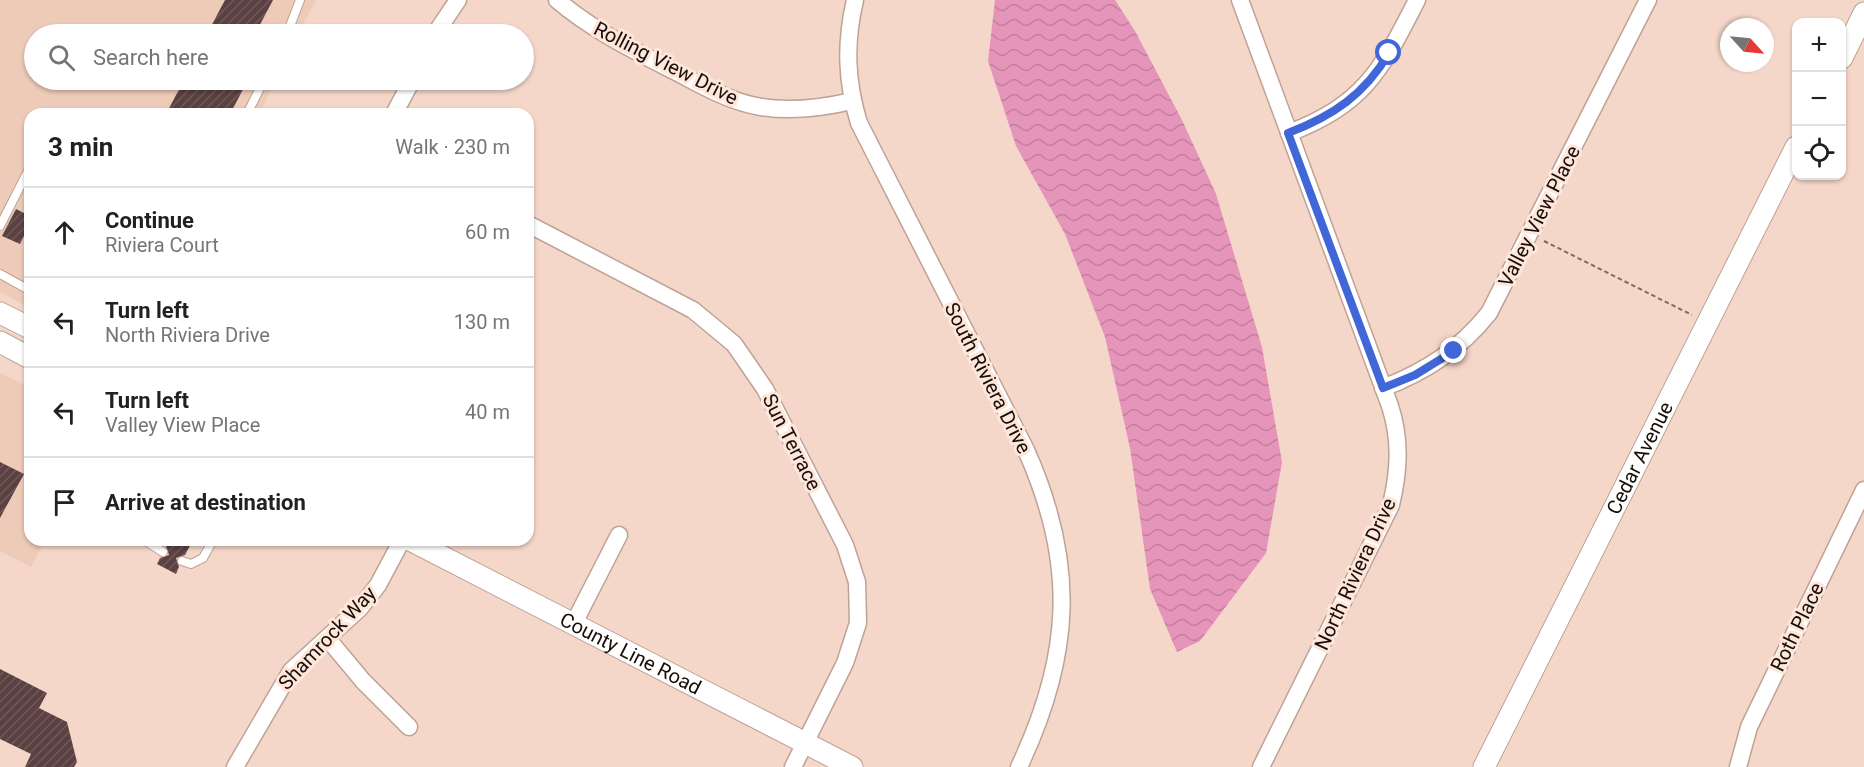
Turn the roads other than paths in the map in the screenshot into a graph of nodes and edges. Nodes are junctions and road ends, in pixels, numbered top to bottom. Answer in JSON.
{"nodes":[{"id":1,"x":300,"y":0,"type":"edge"},
{"id":2,"x":458,"y":0,"type":"edge"},
{"id":3,"x":557,"y":0,"type":"edge"},
{"id":4,"x":855,"y":0,"type":"edge"},
{"id":5,"x":1239,"y":0,"type":"edge"},
{"id":6,"x":1417,"y":0,"type":"edge"},
{"id":7,"x":1648,"y":0,"type":"edge"},
{"id":8,"x":1864,"y":13,"type":"edge"},
{"id":9,"x":291,"y":24,"type":"edge"},
{"id":10,"x":442,"y":24,"type":"edge"},
{"id":11,"x":1846,"y":50,"type":"edge"},
{"id":12,"x":259,"y":90,"type":"edge"},
{"id":13,"x":407,"y":90,"type":"edge"},
{"id":14,"x":852,"y":101,"type":"junction"},
{"id":15,"x":250,"y":108,"type":"edge"},
{"id":16,"x":397,"y":108,"type":"edge"},
{"id":17,"x":1288,"y":133,"type":"junction"},
{"id":18,"x":1792,"y":157,"type":"edge"},
{"id":19,"x":24,"y":180,"type":"edge"},
{"id":20,"x":0,"y":226,"type":"edge"},
{"id":21,"x":534,"y":227,"type":"edge"},
{"id":22,"x":0,"y":274,"type":"edge"},
{"id":23,"x":24,"y":288,"type":"edge"},
{"id":24,"x":0,"y":313,"type":"edge"},
{"id":25,"x":24,"y":325,"type":"edge"},
{"id":26,"x":0,"y":342,"type":"edge"},
{"id":27,"x":24,"y":355,"type":"edge"},
{"id":28,"x":1383,"y":388,"type":"junction"},
{"id":29,"x":1864,"y":490,"type":"edge"},
{"id":30,"x":619,"y":535,"type":"dead end"},
{"id":31,"x":154,"y":546,"type":"edge"},
{"id":32,"x":210,"y":546,"type":"edge"},
{"id":33,"x":399,"y":546,"type":"edge"},
{"id":34,"x":422,"y":546,"type":"edge"},
{"id":35,"x":163,"y":552,"type":"dead end"},
{"id":36,"x":182,"y":561,"type":"dead end"},
{"id":37,"x":574,"y":623,"type":"junction"},
{"id":38,"x":328,"y":639,"type":"junction"},
{"id":39,"x":409,"y":727,"type":"dead end"},
{"id":40,"x":805,"y":743,"type":"junction"},
{"id":41,"x":235,"y":767,"type":"edge"},
{"id":42,"x":793,"y":767,"type":"edge"},
{"id":43,"x":852,"y":767,"type":"edge"},
{"id":44,"x":1019,"y":767,"type":"edge"},
{"id":45,"x":1261,"y":767,"type":"edge"},
{"id":46,"x":1484,"y":767,"type":"edge"},
{"id":47,"x":1738,"y":767,"type":"edge"}],
"edges":[{"from":1,"to":9,"type":"lane"},
{"from":2,"to":10,"type":"street"},
{"from":3,"to":14,"type":"street","name":"Rolling View Drive"},
{"from":4,"to":14,"type":"street","name":"South Riviera Drive"},
{"from":5,"to":17,"type":"street","name":"North Riviera Drive"},
{"from":6,"to":17,"type":"street"},
{"from":7,"to":28,"type":"street","name":"Valley View Place"},
{"from":8,"to":11,"type":"street"},
{"from":12,"to":15,"type":"lane"},
{"from":13,"to":16,"type":"street"},
{"from":14,"to":44,"type":"street","name":"South Riviera Drive"},
{"from":17,"to":28,"type":"street","name":"North Riviera Drive"},
{"from":18,"to":46,"type":"street","name":"Cedar Avenue"},
{"from":19,"to":20,"type":"lane"},
{"from":21,"to":40,"type":"street","name":"Sun Terrace"},
{"from":22,"to":23,"type":"lane"},
{"from":24,"to":25,"type":"street"},
{"from":26,"to":27,"type":"street"},
{"from":28,"to":45,"type":"street","name":"North Riviera Drive"},
{"from":29,"to":47,"type":"street","name":"Roth Place"},
{"from":30,"to":37,"type":"street"},
{"from":31,"to":35,"type":"lane"},
{"from":32,"to":36,"type":"lane"},
{"from":33,"to":38,"type":"street","name":"Shamrock Way"},
{"from":34,"to":37,"type":"street","name":"County Line Road"},
{"from":37,"to":40,"type":"street","name":"County Line Road"},
{"from":38,"to":39,"type":"street"},
{"from":38,"to":41,"type":"street","name":"Shamrock Way"},
{"from":40,"to":42,"type":"street","name":"Sun Terrace"},
{"from":40,"to":43,"type":"street","name":"County Line Road"}]}
